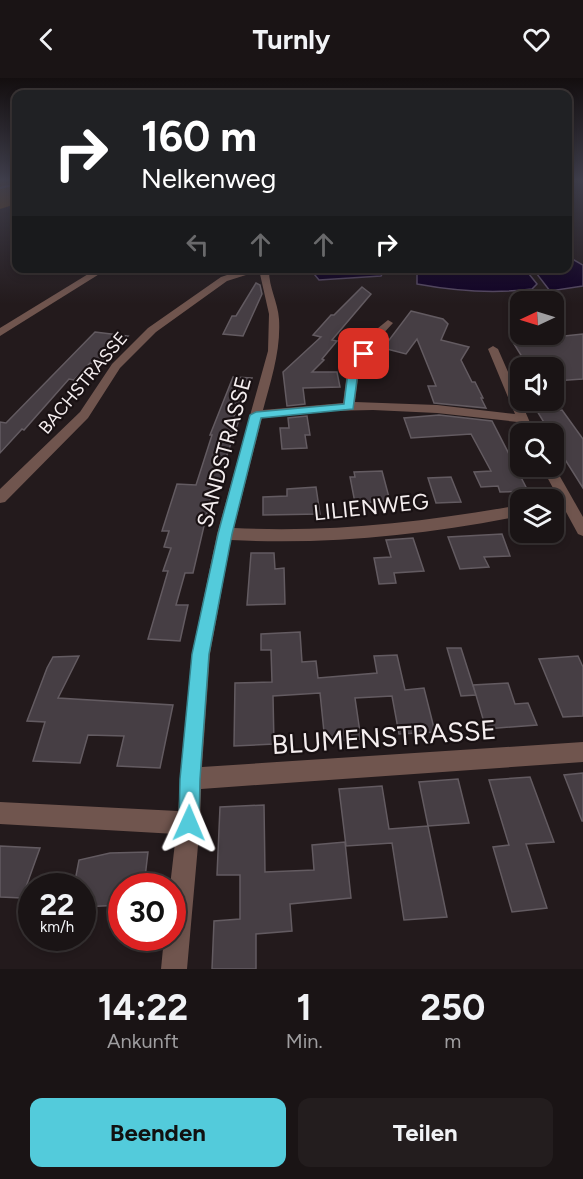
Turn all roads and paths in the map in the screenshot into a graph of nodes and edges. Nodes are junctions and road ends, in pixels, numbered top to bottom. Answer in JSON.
{"nodes":[{"id":1,"x":96,"y":273,"type":"edge"},
{"id":2,"x":242,"y":273,"type":"edge"},
{"id":3,"x":266,"y":273,"type":"edge"},
{"id":4,"x":388,"y":323,"type":"dead end"},
{"id":5,"x":0,"y":333,"type":"edge"},
{"id":6,"x":494,"y":349,"type":"dead end"},
{"id":7,"x":349,"y":406,"type":"junction"},
{"id":8,"x":256,"y":415,"type":"junction"},
{"id":9,"x":521,"y":419,"type":"junction"},
{"id":10,"x":523,"y":423,"type":"edge"},
{"id":11,"x":0,"y":498,"type":"edge"},
{"id":12,"x":564,"y":509,"type":"edge"},
{"id":13,"x":510,"y":512,"type":"edge"},
{"id":14,"x":583,"y":530,"type":"edge"},
{"id":15,"x":225,"y":534,"type":"junction"},
{"id":16,"x":583,"y":752,"type":"edge"},
{"id":17,"x":190,"y":779,"type":"junction"},
{"id":18,"x":0,"y":813,"type":"edge"},
{"id":19,"x":189,"y":823,"type":"junction"},
{"id":20,"x":174,"y":969,"type":"edge"}],
"edges":[{"from":1,"to":5,"type":"street"},
{"from":2,"to":11,"type":"street","name":"BACHSTRASSE"},
{"from":3,"to":8,"type":"street","name":"SANDSTRASSE"},
{"from":4,"to":7,"type":"street"},
{"from":6,"to":9,"type":"street"},
{"from":7,"to":8,"type":"street"},
{"from":7,"to":9,"type":"street"},
{"from":8,"to":15,"type":"street","name":"SANDSTRASSE"},
{"from":9,"to":10,"type":"street"},
{"from":12,"to":14,"type":"street"},
{"from":13,"to":15,"type":"street","name":"LILIENWEG"},
{"from":15,"to":17,"type":"street","name":"SANDSTRASSE"},
{"from":16,"to":17,"type":"street","name":"BLUMENSTRASSE"},
{"from":17,"to":19,"type":"street","name":"SANDSTRASSE"},
{"from":18,"to":19,"type":"street"},
{"from":19,"to":20,"type":"street","name":"SANDSTRASSE"}]}
